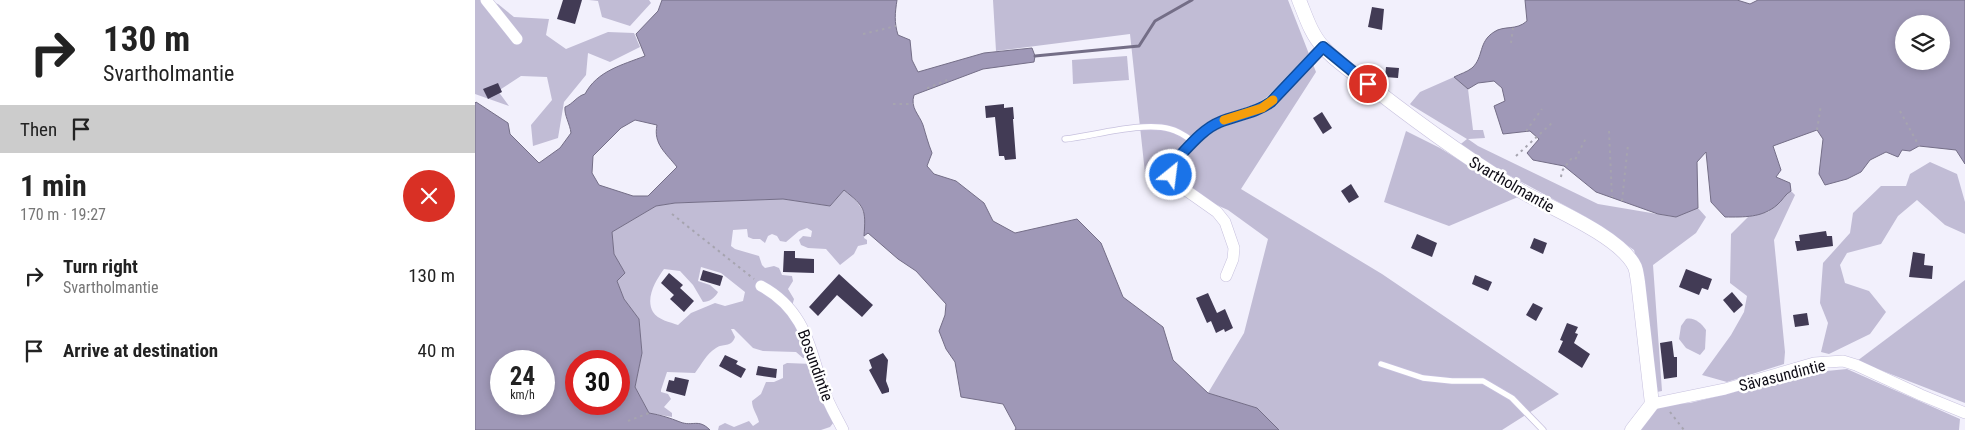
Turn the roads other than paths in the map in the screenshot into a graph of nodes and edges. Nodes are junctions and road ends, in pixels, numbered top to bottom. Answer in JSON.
{"nodes":[{"id":1,"x":486,"y":0,"type":"edge"},
{"id":2,"x":1299,"y":0,"type":"edge"},
{"id":3,"x":517,"y":39,"type":"dead end"},
{"id":4,"x":1323,"y":47,"type":"junction"},
{"id":5,"x":1065,"y":139,"type":"dead end"},
{"id":6,"x":1194,"y":142,"type":"junction"},
{"id":7,"x":1226,"y":276,"type":"dead end"},
{"id":8,"x":761,"y":286,"type":"road end"},
{"id":9,"x":1381,"y":364,"type":"dead end"},
{"id":10,"x":1655,"y":403,"type":"junction"},
{"id":11,"x":1965,"y":414,"type":"edge"},
{"id":12,"x":843,"y":430,"type":"edge"},
{"id":13,"x":1543,"y":430,"type":"edge"},
{"id":14,"x":1632,"y":430,"type":"edge"}],
"edges":[{"from":1,"to":3,"type":"street"},
{"from":2,"to":4,"type":"street","name":"Svartholmantie"},
{"from":4,"to":6,"type":"street"},
{"from":4,"to":10,"type":"street","name":"Svartholmantie"},
{"from":5,"to":6,"type":"lane"},
{"from":6,"to":7,"type":"street"},
{"from":8,"to":12,"type":"street","name":"Bosundintie"},
{"from":9,"to":13,"type":"lane"},
{"from":10,"to":11,"type":"street","name":"Sävasundintie"},
{"from":10,"to":14,"type":"street"}]}
